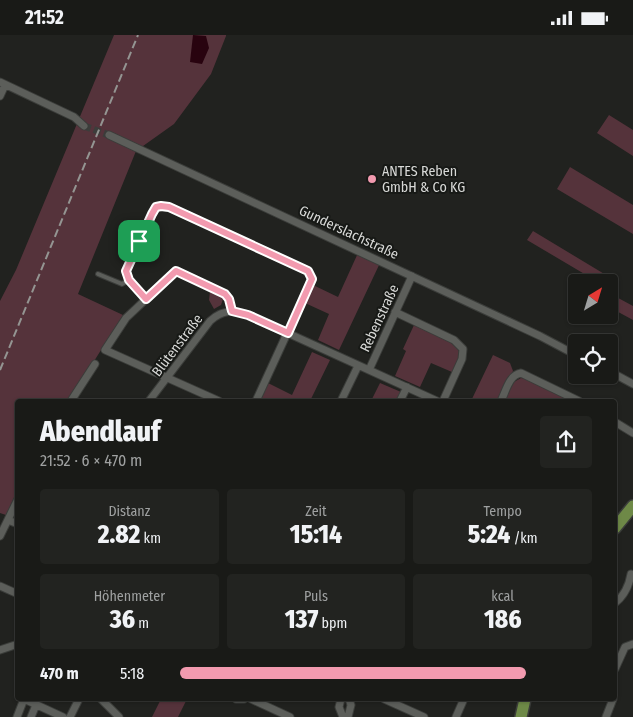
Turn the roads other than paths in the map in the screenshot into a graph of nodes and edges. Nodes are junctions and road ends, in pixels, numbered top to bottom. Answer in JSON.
{"nodes":[{"id":1,"x":3,"y":83,"type":"edge"},
{"id":2,"x":0,"y":96,"type":"edge"},
{"id":3,"x":84,"y":126,"type":"tunnel mouth"},
{"id":4,"x":109,"y":135,"type":"tunnel mouth"},
{"id":5,"x":98,"y":274,"type":"dead end"},
{"id":6,"x":412,"y":276,"type":"junction"},
{"id":7,"x":129,"y":280,"type":"junction"},
{"id":8,"x":146,"y":299,"type":"junction"},
{"id":9,"x":232,"y":311,"type":"junction"},
{"id":10,"x":395,"y":312,"type":"junction"},
{"id":11,"x":288,"y":333,"type":"junction"},
{"id":12,"x":568,"y":351,"type":"edge"},
{"id":13,"x":95,"y":364,"type":"dead end"},
{"id":14,"x":358,"y":365,"type":"junction"},
{"id":15,"x":369,"y":370,"type":"junction"},
{"id":16,"x":618,"y":376,"type":"edge"},
{"id":17,"x":168,"y":378,"type":"junction"},
{"id":18,"x":633,"y":384,"type":"edge"},
{"id":19,"x":406,"y":387,"type":"junction"},
{"id":20,"x":154,"y":398,"type":"edge"},
{"id":21,"x":73,"y":399,"type":"edge"},
{"id":22,"x":215,"y":399,"type":"edge"},
{"id":23,"x":257,"y":399,"type":"edge"},
{"id":24,"x":342,"y":399,"type":"edge"},
{"id":25,"x":401,"y":399,"type":"edge"},
{"id":26,"x":433,"y":399,"type":"edge"},
{"id":27,"x":444,"y":399,"type":"edge"},
{"id":28,"x":502,"y":399,"type":"edge"},
{"id":29,"x":575,"y":399,"type":"edge"},
{"id":30,"x":617,"y":423,"type":"edge"},
{"id":31,"x":633,"y":433,"type":"edge"},
{"id":32,"x":15,"y":505,"type":"edge"},
{"id":33,"x":633,"y":505,"type":"edge"},
{"id":34,"x":8,"y":520,"type":"junction"},
{"id":35,"x":15,"y":523,"type":"edge"},
{"id":36,"x":617,"y":525,"type":"edge"},
{"id":37,"x":0,"y":536,"type":"edge"},
{"id":38,"x":631,"y":574,"type":"dead end"},
{"id":39,"x":0,"y":586,"type":"edge"},
{"id":40,"x":15,"y":593,"type":"edge"},
{"id":41,"x":617,"y":602,"type":"edge"},
{"id":42,"x":15,"y":645,"type":"edge"},
{"id":43,"x":633,"y":645,"type":"edge"},
{"id":44,"x":0,"y":650,"type":"edge"},
{"id":45,"x":617,"y":665,"type":"edge"},
{"id":46,"x":23,"y":701,"type":"edge"},
{"id":47,"x":28,"y":701,"type":"edge"},
{"id":48,"x":78,"y":701,"type":"edge"},
{"id":49,"x":103,"y":701,"type":"edge"},
{"id":50,"x":255,"y":701,"type":"edge"},
{"id":51,"x":340,"y":701,"type":"edge"},
{"id":52,"x":350,"y":701,"type":"edge"},
{"id":53,"x":388,"y":701,"type":"edge"},
{"id":54,"x":463,"y":701,"type":"edge"},
{"id":55,"x":525,"y":701,"type":"edge"},
{"id":56,"x":612,"y":701,"type":"edge"},
{"id":57,"x":36,"y":705,"type":"junction"},
{"id":58,"x":17,"y":717,"type":"edge"},
{"id":59,"x":31,"y":717,"type":"edge"},
{"id":60,"x":63,"y":717,"type":"edge"},
{"id":61,"x":70,"y":717,"type":"edge"},
{"id":62,"x":119,"y":717,"type":"edge"},
{"id":63,"x":290,"y":717,"type":"edge"},
{"id":64,"x":343,"y":717,"type":"edge"},
{"id":65,"x":348,"y":717,"type":"edge"},
{"id":66,"x":424,"y":717,"type":"edge"},
{"id":67,"x":456,"y":717,"type":"edge"},
{"id":68,"x":521,"y":717,"type":"edge"},
{"id":69,"x":606,"y":717,"type":"edge"}],
"edges":[{"from":1,"to":2,"type":"street"},
{"from":1,"to":3,"type":"street"},
{"from":4,"to":6,"type":"street","name":"Gunderslachstraße"},
{"from":5,"to":7,"type":"lane"},
{"from":6,"to":10,"type":"street","name":"Rebenstraße"},
{"from":6,"to":12,"type":"street","name":"Gunderslachstraße"},
{"from":7,"to":8,"type":"street"},
{"from":7,"to":11,"type":"street"},
{"from":8,"to":9,"type":"street"},
{"from":8,"to":17,"type":"street"},
{"from":9,"to":11,"type":"street"},
{"from":9,"to":17,"type":"street","name":"Blütenstraße"},
{"from":10,"to":15,"type":"street","name":"Rebenstraße"},
{"from":10,"to":27,"type":"street"},
{"from":11,"to":14,"type":"street"},
{"from":11,"to":23,"type":"street"},
{"from":13,"to":21,"type":"street"},
{"from":14,"to":15,"type":"street","name":"Rebenstraße"},
{"from":14,"to":24,"type":"street"},
{"from":15,"to":19,"type":"street","name":"Rebenstraße"},
{"from":16,"to":18,"type":"street"},
{"from":17,"to":20,"type":"street","name":"Blütenstraße"},
{"from":17,"to":22,"type":"street"},
{"from":19,"to":25,"type":"street"},
{"from":19,"to":26,"type":"street","name":"Rebenstraße"},
{"from":28,"to":29,"type":"street"},
{"from":30,"to":31,"type":"street"},
{"from":32,"to":34,"type":"street"},
{"from":33,"to":36,"type":"main road"},
{"from":34,"to":35,"type":"street"},
{"from":34,"to":37,"type":"street"},
{"from":38,"to":41,"type":"street"},
{"from":39,"to":40,"type":"street"},
{"from":42,"to":44,"type":"street"},
{"from":43,"to":45,"type":"street"},
{"from":46,"to":58,"type":"street"},
{"from":47,"to":57,"type":"street"},
{"from":48,"to":61,"type":"street"},
{"from":49,"to":62,"type":"street"},
{"from":50,"to":63,"type":"street"},
{"from":51,"to":64,"type":"street"},
{"from":52,"to":65,"type":"street"},
{"from":53,"to":66,"type":"street"},
{"from":54,"to":67,"type":"street"},
{"from":55,"to":68,"type":"main road"},
{"from":56,"to":69,"type":"street"},
{"from":57,"to":59,"type":"street"},
{"from":57,"to":60,"type":"street"}]}
